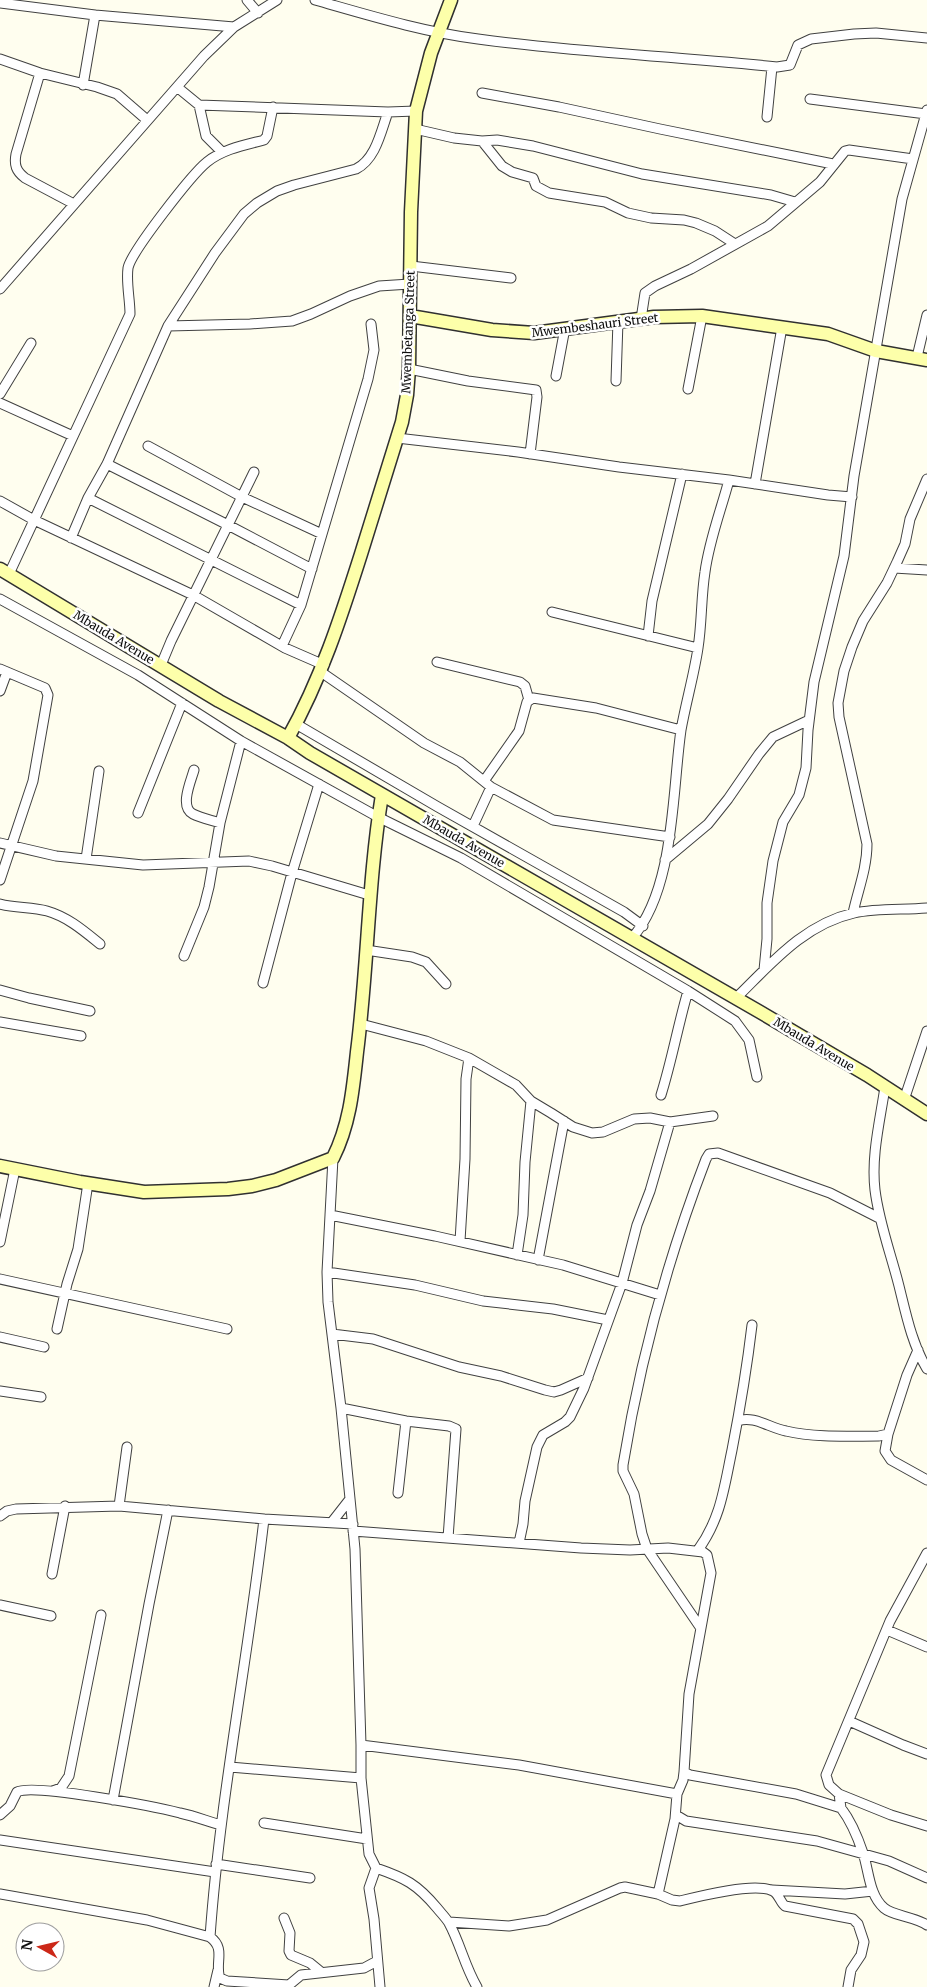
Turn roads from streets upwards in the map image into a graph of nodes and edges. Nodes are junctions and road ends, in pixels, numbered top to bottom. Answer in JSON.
{"nodes":[{"id":1,"x":247,"y":0,"type":"edge"},
{"id":2,"x":277,"y":0,"type":"edge"},
{"id":3,"x":315,"y":0,"type":"edge"},
{"id":4,"x":451,"y":0,"type":"edge"},
{"id":5,"x":0,"y":4,"type":"edge"},
{"id":6,"x":258,"y":13,"type":"junction"},
{"id":7,"x":95,"y":15,"type":"junction"},
{"id":8,"x":234,"y":27,"type":"junction"},
{"id":9,"x":439,"y":32,"type":"junction"},
{"id":10,"x":927,"y":38,"type":"edge"},
{"id":11,"x":0,"y":59,"type":"edge"},
{"id":12,"x":772,"y":67,"type":"junction"},
{"id":13,"x":40,"y":73,"type":"junction"},
{"id":14,"x":83,"y":84,"type":"junction"},
{"id":15,"x":176,"y":87,"type":"junction"},
{"id":16,"x":482,"y":93,"type":"dead end"},
{"id":17,"x":810,"y":99,"type":"dead end"},
{"id":18,"x":199,"y":105,"type":"junction"},
{"id":19,"x":274,"y":107,"type":"junction"},
{"id":20,"x":416,"y":111,"type":"junction"},
{"id":21,"x":388,"y":112,"type":"junction"},
{"id":22,"x":927,"y":112,"type":"edge"},
{"id":23,"x":767,"y":117,"type":"dead end"},
{"id":24,"x":147,"y":120,"type":"junction"},
{"id":25,"x":414,"y":129,"type":"junction"},
{"id":26,"x":482,"y":141,"type":"junction"},
{"id":27,"x":222,"y":152,"type":"junction"},
{"id":28,"x":913,"y":159,"type":"junction"},
{"id":29,"x":833,"y":164,"type":"junction"},
{"id":30,"x":794,"y":202,"type":"junction"},
{"id":31,"x":74,"y":204,"type":"junction"},
{"id":32,"x":735,"y":244,"type":"junction"},
{"id":33,"x":411,"y":266,"type":"junction"},
{"id":34,"x":511,"y":278,"type":"dead end"},
{"id":35,"x":410,"y":284,"type":"junction"},
{"id":36,"x":0,"y":289,"type":"edge"},
{"id":37,"x":927,"y":315,"type":"edge"},
{"id":38,"x":410,"y":316,"type":"junction"},
{"id":39,"x":702,"y":316,"type":"junction"},
{"id":40,"x":641,"y":319,"type":"junction"},
{"id":41,"x":618,"y":322,"type":"junction"},
{"id":42,"x":371,"y":324,"type":"dead end"},
{"id":43,"x":168,"y":326,"type":"junction"},
{"id":44,"x":782,"y":327,"type":"junction"},
{"id":45,"x":565,"y":328,"type":"junction"},
{"id":46,"x":31,"y":342,"type":"dead end"},
{"id":47,"x":876,"y":351,"type":"junction"},
{"id":48,"x":922,"y":359,"type":"edge"},
{"id":49,"x":409,"y":369,"type":"junction"},
{"id":50,"x":556,"y":376,"type":"dead end"},
{"id":51,"x":616,"y":381,"type":"dead end"},
{"id":52,"x":688,"y":389,"type":"dead end"},
{"id":53,"x":0,"y":394,"type":"edge"},
{"id":54,"x":0,"y":402,"type":"edge"},
{"id":55,"x":73,"y":436,"type":"junction"},
{"id":56,"x":397,"y":438,"type":"junction"},
{"id":57,"x":148,"y":446,"type":"dead end"},
{"id":58,"x":530,"y":454,"type":"junction"},
{"id":59,"x":106,"y":464,"type":"junction"},
{"id":60,"x":254,"y":472,"type":"dead end"},
{"id":61,"x":682,"y":474,"type":"junction"},
{"id":62,"x":927,"y":479,"type":"edge"},
{"id":63,"x":728,"y":480,"type":"junction"},
{"id":64,"x":755,"y":484,"type":"junction"},
{"id":65,"x":242,"y":497,"type":"junction"},
{"id":66,"x":852,"y":497,"type":"junction"},
{"id":67,"x":88,"y":498,"type":"junction"},
{"id":68,"x":0,"y":500,"type":"edge"},
{"id":69,"x":917,"y":502,"type":"junction"},
{"id":70,"x":927,"y":505,"type":"edge"},
{"id":71,"x":34,"y":520,"type":"junction"},
{"id":72,"x":228,"y":525,"type":"junction"},
{"id":73,"x":322,"y":534,"type":"junction"},
{"id":74,"x":71,"y":538,"type":"junction"},
{"id":75,"x":210,"y":560,"type":"junction"},
{"id":76,"x":894,"y":568,"type":"junction"},
{"id":77,"x":312,"y":569,"type":"junction"},
{"id":78,"x":927,"y":570,"type":"edge"},
{"id":79,"x":4,"y":572,"type":"edge"},
{"id":80,"x":193,"y":595,"type":"junction"},
{"id":81,"x":0,"y":599,"type":"edge"},
{"id":82,"x":301,"y":605,"type":"junction"},
{"id":83,"x":552,"y":612,"type":"dead end"},
{"id":84,"x":648,"y":636,"type":"junction"},
{"id":85,"x":282,"y":646,"type":"junction"},
{"id":86,"x":698,"y":648,"type":"junction"},
{"id":87,"x":437,"y":662,"type":"dead end"},
{"id":88,"x":160,"y":665,"type":"junction"},
{"id":89,"x":322,"y":669,"type":"junction"},
{"id":90,"x":4,"y":670,"type":"edge"},
{"id":91,"x":0,"y":691,"type":"edge"},
{"id":92,"x":529,"y":700,"type":"junction"},
{"id":93,"x":182,"y":703,"type":"junction"},
{"id":94,"x":809,"y":720,"type":"junction"},
{"id":95,"x":296,"y":724,"type":"junction"},
{"id":96,"x":681,"y":730,"type":"junction"},
{"id":97,"x":288,"y":738,"type":"junction"},
{"id":98,"x":241,"y":741,"type":"junction"},
{"id":99,"x":194,"y":770,"type":"dead end"},
{"id":100,"x":99,"y":771,"type":"dead end"},
{"id":101,"x":320,"y":784,"type":"junction"},
{"id":102,"x":487,"y":784,"type":"junction"},
{"id":103,"x":382,"y":795,"type":"junction"},
{"id":104,"x":138,"y":813,"type":"dead end"},
{"id":105,"x":378,"y":817,"type":"junction"},
{"id":106,"x":220,"y":823,"type":"junction"},
{"id":107,"x":473,"y":826,"type":"junction"},
{"id":108,"x":670,"y":837,"type":"junction"},
{"id":109,"x":0,"y":843,"type":"edge"},
{"id":110,"x":12,"y":846,"type":"junction"},
{"id":111,"x":86,"y":859,"type":"junction"},
{"id":112,"x":665,"y":860,"type":"junction"},
{"id":113,"x":213,"y":862,"type":"junction"},
{"id":114,"x":292,"y":873,"type":"junction"},
{"id":115,"x":0,"y":880,"type":"edge"},
{"id":116,"x":369,"y":895,"type":"junction"},
{"id":117,"x":0,"y":904,"type":"edge"},
{"id":118,"x":927,"y":908,"type":"edge"},
{"id":119,"x":853,"y":913,"type":"junction"},
{"id":120,"x":643,"y":926,"type":"junction"},
{"id":121,"x":632,"y":938,"type":"junction"},
{"id":122,"x":100,"y":944,"type":"dead end"},
{"id":123,"x":366,"y":950,"type":"junction"},
{"id":124,"x":184,"y":956,"type":"dead end"},
{"id":125,"x":764,"y":970,"type":"junction"},
{"id":126,"x":264,"y":983,"type":"dead end"},
{"id":127,"x":446,"y":984,"type":"dead end"},
{"id":128,"x":0,"y":990,"type":"edge"},
{"id":129,"x":688,"y":991,"type":"junction"},
{"id":130,"x":736,"y":998,"type":"junction"},
{"id":131,"x":90,"y":1011,"type":"dead end"},
{"id":132,"x":0,"y":1022,"type":"edge"},
{"id":133,"x":361,"y":1024,"type":"junction"},
{"id":134,"x":927,"y":1031,"type":"edge"},
{"id":135,"x":81,"y":1036,"type":"dead end"},
{"id":136,"x":469,"y":1058,"type":"junction"},
{"id":137,"x":757,"y":1077,"type":"dead end"},
{"id":138,"x":885,"y":1087,"type":"junction"},
{"id":139,"x":661,"y":1094,"type":"dead end"},
{"id":140,"x":904,"y":1100,"type":"junction"},
{"id":141,"x":532,"y":1101,"type":"junction"},
{"id":142,"x":927,"y":1114,"type":"edge"},
{"id":143,"x":713,"y":1116,"type":"dead end"},
{"id":144,"x":564,"y":1121,"type":"junction"},
{"id":145,"x":670,"y":1122,"type":"junction"},
{"id":146,"x":333,"y":1158,"type":"junction"},
{"id":147,"x":0,"y":1166,"type":"edge"},
{"id":148,"x":14,"y":1169,"type":"junction"},
{"id":149,"x":88,"y":1183,"type":"junction"},
{"id":150,"x":330,"y":1215,"type":"junction"},
{"id":151,"x":879,"y":1218,"type":"junction"},
{"id":152,"x":460,"y":1241,"type":"junction"},
{"id":153,"x":0,"y":1242,"type":"edge"},
{"id":154,"x":517,"y":1255,"type":"junction"},
{"id":155,"x":538,"y":1260,"type":"junction"},
{"id":156,"x":327,"y":1272,"type":"junction"},
{"id":157,"x":0,"y":1279,"type":"edge"},
{"id":158,"x":622,"y":1283,"type":"junction"},
{"id":159,"x":64,"y":1294,"type":"junction"},
{"id":160,"x":660,"y":1295,"type":"junction"},
{"id":161,"x":608,"y":1320,"type":"junction"},
{"id":162,"x":752,"y":1326,"type":"dead end"},
{"id":163,"x":58,"y":1328,"type":"dead end"},
{"id":164,"x":227,"y":1328,"type":"dead end"},
{"id":165,"x":332,"y":1334,"type":"junction"},
{"id":166,"x":0,"y":1337,"type":"edge"},
{"id":167,"x":44,"y":1347,"type":"dead end"},
{"id":168,"x":918,"y":1350,"type":"junction"},
{"id":169,"x":927,"y":1369,"type":"edge"},
{"id":170,"x":588,"y":1378,"type":"junction"},
{"id":171,"x":0,"y":1391,"type":"edge"},
{"id":172,"x":41,"y":1397,"type":"dead end"},
{"id":173,"x":341,"y":1408,"type":"junction"},
{"id":174,"x":406,"y":1421,"type":"junction"},
{"id":175,"x":738,"y":1421,"type":"junction"},
{"id":176,"x":888,"y":1434,"type":"junction"},
{"id":177,"x":127,"y":1447,"type":"dead end"},
{"id":178,"x":927,"y":1480,"type":"edge"},
{"id":179,"x":398,"y":1493,"type":"dead end"},
{"id":180,"x":350,"y":1499,"type":"junction"},
{"id":181,"x":65,"y":1506,"type":"junction"},
{"id":182,"x":119,"y":1506,"type":"junction"},
{"id":183,"x":168,"y":1510,"type":"junction"},
{"id":184,"x":0,"y":1516,"type":"edge"},
{"id":185,"x":264,"y":1519,"type":"junction"},
{"id":186,"x":332,"y":1522,"type":"junction"},
{"id":187,"x":353,"y":1527,"type":"junction"},
{"id":188,"x":448,"y":1538,"type":"junction"},
{"id":189,"x":519,"y":1543,"type":"junction"},
{"id":190,"x":647,"y":1549,"type":"junction"},
{"id":191,"x":698,"y":1550,"type":"junction"},
{"id":192,"x":927,"y":1553,"type":"edge"},
{"id":193,"x":927,"y":1562,"type":"edge"},
{"id":194,"x":52,"y":1574,"type":"dead end"},
{"id":195,"x":0,"y":1605,"type":"edge"},
{"id":196,"x":102,"y":1615,"type":"dead end"},
{"id":197,"x":51,"y":1616,"type":"dead end"},
{"id":198,"x":700,"y":1627,"type":"junction"},
{"id":199,"x":887,"y":1630,"type":"junction"},
{"id":200,"x":927,"y":1648,"type":"edge"},
{"id":201,"x":849,"y":1721,"type":"junction"},
{"id":202,"x":361,"y":1745,"type":"junction"},
{"id":203,"x":927,"y":1754,"type":"edge"},
{"id":204,"x":230,"y":1767,"type":"junction"},
{"id":205,"x":684,"y":1772,"type":"junction"},
{"id":206,"x":361,"y":1778,"type":"junction"},
{"id":207,"x":53,"y":1791,"type":"junction"},
{"id":208,"x":676,"y":1794,"type":"junction"},
{"id":209,"x":839,"y":1794,"type":"junction"},
{"id":210,"x":113,"y":1800,"type":"junction"},
{"id":211,"x":841,"y":1808,"type":"junction"},
{"id":212,"x":0,"y":1815,"type":"edge"},
{"id":213,"x":676,"y":1815,"type":"junction"},
{"id":214,"x":264,"y":1823,"type":"dead end"},
{"id":215,"x":221,"y":1825,"type":"junction"},
{"id":216,"x":927,"y":1826,"type":"edge"},
{"id":217,"x":367,"y":1839,"type":"junction"},
{"id":218,"x":0,"y":1840,"type":"edge"},
{"id":219,"x":863,"y":1853,"type":"junction"},
{"id":220,"x":216,"y":1868,"type":"junction"},
{"id":221,"x":376,"y":1868,"type":"junction"},
{"id":222,"x":310,"y":1878,"type":"dead end"},
{"id":223,"x":927,"y":1878,"type":"edge"},
{"id":224,"x":772,"y":1890,"type":"junction"},
{"id":225,"x":873,"y":1891,"type":"junction"},
{"id":226,"x":0,"y":1894,"type":"edge"},
{"id":227,"x":658,"y":1894,"type":"junction"},
{"id":228,"x":284,"y":1918,"type":"dead end"},
{"id":229,"x":449,"y":1922,"type":"junction"},
{"id":230,"x":927,"y":1925,"type":"edge"},
{"id":231,"x":210,"y":1937,"type":"junction"},
{"id":232,"x":377,"y":1961,"type":"junction"},
{"id":233,"x":218,"y":1970,"type":"junction"},
{"id":234,"x":321,"y":1972,"type":"junction"},
{"id":235,"x":289,"y":1986,"type":"edge"},
{"id":236,"x":214,"y":1987,"type":"edge"},
{"id":237,"x":380,"y":1987,"type":"edge"},
{"id":238,"x":477,"y":1987,"type":"edge"},
{"id":239,"x":848,"y":1987,"type":"edge"}],
"edges":[{"from":1,"to":6,"type":"street"},
{"from":2,"to":6,"type":"street"},
{"from":3,"to":9,"type":"street"},
{"from":4,"to":9,"type":"street","name":"Mwembetanga Street"},
{"from":5,"to":7,"type":"street"},
{"from":6,"to":8,"type":"street"},
{"from":7,"to":8,"type":"street"},
{"from":7,"to":14,"type":"street"},
{"from":8,"to":15,"type":"street"},
{"from":9,"to":12,"type":"street"},
{"from":9,"to":20,"type":"street","name":"Mwembetanga Street"},
{"from":10,"to":12,"type":"street"},
{"from":11,"to":13,"type":"street"},
{"from":12,"to":23,"type":"street"},
{"from":13,"to":14,"type":"street"},
{"from":13,"to":31,"type":"street"},
{"from":14,"to":24,"type":"street"},
{"from":15,"to":18,"type":"street"},
{"from":15,"to":24,"type":"street"},
{"from":16,"to":29,"type":"street"},
{"from":17,"to":22,"type":"street"},
{"from":18,"to":19,"type":"street"},
{"from":18,"to":27,"type":"street"},
{"from":19,"to":21,"type":"street"},
{"from":19,"to":27,"type":"street"},
{"from":20,"to":21,"type":"street"},
{"from":20,"to":25,"type":"street","name":"Mwembetanga Street"},
{"from":21,"to":43,"type":"street"},
{"from":22,"to":28,"type":"street"},
{"from":24,"to":31,"type":"street"},
{"from":25,"to":26,"type":"street"},
{"from":25,"to":33,"type":"street","name":"Mwembetanga Street"},
{"from":26,"to":30,"type":"street"},
{"from":26,"to":32,"type":"street"},
{"from":27,"to":55,"type":"street"},
{"from":28,"to":29,"type":"street"},
{"from":28,"to":47,"type":"street"},
{"from":29,"to":30,"type":"street"},
{"from":30,"to":32,"type":"street"},
{"from":31,"to":36,"type":"street"},
{"from":32,"to":40,"type":"street"},
{"from":33,"to":34,"type":"street"},
{"from":33,"to":35,"type":"street","name":"Mwembetanga Street"},
{"from":35,"to":38,"type":"street","name":"Mwembetanga Street"},
{"from":35,"to":43,"type":"street"},
{"from":37,"to":48,"type":"street"},
{"from":38,"to":45,"type":"street","name":"Mwembeshauri Street"},
{"from":38,"to":49,"type":"street","name":"Mwembetanga Street"},
{"from":39,"to":40,"type":"street","name":"Mwembeshauri Street"},
{"from":39,"to":44,"type":"street","name":"Mwembeshauri Street"},
{"from":39,"to":52,"type":"street"},
{"from":40,"to":41,"type":"street","name":"Mwembeshauri Street"},
{"from":41,"to":45,"type":"street","name":"Mwembeshauri Street"},
{"from":41,"to":51,"type":"street"},
{"from":42,"to":73,"type":"street"},
{"from":43,"to":59,"type":"street"},
{"from":44,"to":47,"type":"street","name":"Mwembeshauri Street"},
{"from":44,"to":64,"type":"street"},
{"from":45,"to":50,"type":"street"},
{"from":46,"to":53,"type":"street"},
{"from":47,"to":48,"type":"street","name":"Mwembeshauri Street"},
{"from":47,"to":66,"type":"street"},
{"from":49,"to":56,"type":"street","name":"Mwembetanga Street"},
{"from":49,"to":58,"type":"street"},
{"from":54,"to":55,"type":"street"},
{"from":55,"to":71,"type":"street"},
{"from":56,"to":58,"type":"street"},
{"from":56,"to":89,"type":"street","name":"Mwembetanga Street"},
{"from":57,"to":65,"type":"street"},
{"from":58,"to":61,"type":"street"},
{"from":59,"to":67,"type":"street"},
{"from":59,"to":72,"type":"street"},
{"from":60,"to":65,"type":"street"},
{"from":61,"to":63,"type":"street"},
{"from":61,"to":84,"type":"street"},
{"from":62,"to":69,"type":"street"},
{"from":63,"to":64,"type":"street"},
{"from":63,"to":86,"type":"street"},
{"from":64,"to":66,"type":"street"},
{"from":65,"to":72,"type":"street"},
{"from":65,"to":73,"type":"street"},
{"from":66,"to":94,"type":"street"},
{"from":67,"to":74,"type":"street"},
{"from":67,"to":75,"type":"street"},
{"from":68,"to":71,"type":"street"},
{"from":69,"to":70,"type":"street"},
{"from":69,"to":76,"type":"street"},
{"from":71,"to":74,"type":"street"},
{"from":71,"to":79,"type":"street"},
{"from":72,"to":75,"type":"street"},
{"from":72,"to":77,"type":"street"},
{"from":73,"to":77,"type":"street"},
{"from":74,"to":80,"type":"street"},
{"from":75,"to":80,"type":"street"},
{"from":75,"to":82,"type":"street"},
{"from":76,"to":78,"type":"street"},
{"from":76,"to":119,"type":"street"},
{"from":77,"to":82,"type":"street"},
{"from":79,"to":88,"type":"street","name":"Mbauda Avenue"},
{"from":80,"to":85,"type":"street"},
{"from":80,"to":88,"type":"street"},
{"from":81,"to":93,"type":"street"},
{"from":82,"to":85,"type":"street"},
{"from":83,"to":84,"type":"street"},
{"from":84,"to":86,"type":"street"},
{"from":85,"to":89,"type":"street"},
{"from":86,"to":96,"type":"street"},
{"from":87,"to":92,"type":"street"},
{"from":88,"to":97,"type":"street","name":"Mbauda Avenue"},
{"from":89,"to":95,"type":"street","name":"Mwembetanga Street"},
{"from":89,"to":102,"type":"street"},
{"from":90,"to":91,"type":"street"},
{"from":90,"to":110,"type":"street"},
{"from":92,"to":96,"type":"street"},
{"from":92,"to":102,"type":"street"},
{"from":93,"to":98,"type":"street"},
{"from":93,"to":104,"type":"street"},
{"from":94,"to":112,"type":"street"},
{"from":94,"to":125,"type":"street"},
{"from":95,"to":97,"type":"street","name":"Mwembetanga Street"},
{"from":95,"to":107,"type":"street"},
{"from":96,"to":108,"type":"street"},
{"from":97,"to":103,"type":"street","name":"Mbauda Avenue"},
{"from":98,"to":101,"type":"street"},
{"from":98,"to":106,"type":"street"},
{"from":99,"to":106,"type":"street"},
{"from":100,"to":111,"type":"street"},
{"from":101,"to":105,"type":"street"},
{"from":101,"to":114,"type":"street"},
{"from":102,"to":107,"type":"street"},
{"from":102,"to":108,"type":"street"},
{"from":103,"to":105,"type":"street"},
{"from":103,"to":121,"type":"street","name":"Mbauda Avenue"},
{"from":105,"to":116,"type":"street"},
{"from":105,"to":129,"type":"street"},
{"from":106,"to":113,"type":"street"},
{"from":107,"to":120,"type":"street"},
{"from":108,"to":112,"type":"street"},
{"from":109,"to":110,"type":"street"},
{"from":110,"to":111,"type":"street"},
{"from":110,"to":115,"type":"street"},
{"from":111,"to":113,"type":"street"},
{"from":112,"to":120,"type":"street"},
{"from":113,"to":114,"type":"street"},
{"from":113,"to":124,"type":"street"},
{"from":114,"to":116,"type":"street"},
{"from":114,"to":126,"type":"street"},
{"from":116,"to":123,"type":"street"},
{"from":117,"to":122,"type":"street"},
{"from":118,"to":119,"type":"street"},
{"from":119,"to":125,"type":"street"},
{"from":120,"to":121,"type":"street"},
{"from":121,"to":130,"type":"street","name":"Mbauda Avenue"},
{"from":123,"to":127,"type":"street"},
{"from":123,"to":133,"type":"street"},
{"from":125,"to":130,"type":"street"},
{"from":128,"to":131,"type":"street"},
{"from":129,"to":137,"type":"street"},
{"from":129,"to":139,"type":"street"},
{"from":130,"to":138,"type":"street","name":"Mbauda Avenue"},
{"from":132,"to":135,"type":"street"},
{"from":133,"to":136,"type":"street"},
{"from":133,"to":146,"type":"street"},
{"from":134,"to":140,"type":"street"},
{"from":136,"to":141,"type":"street"},
{"from":136,"to":152,"type":"street"},
{"from":138,"to":140,"type":"street","name":"Mbauda Avenue"},
{"from":138,"to":151,"type":"street"},
{"from":140,"to":142,"type":"street","name":"Mbauda Avenue"},
{"from":141,"to":144,"type":"street"},
{"from":141,"to":154,"type":"street"},
{"from":143,"to":145,"type":"street"},
{"from":144,"to":145,"type":"street"},
{"from":144,"to":155,"type":"street"},
{"from":145,"to":158,"type":"street"},
{"from":146,"to":149,"type":"street"},
{"from":146,"to":150,"type":"street"},
{"from":147,"to":148,"type":"street"},
{"from":148,"to":149,"type":"street"},
{"from":148,"to":153,"type":"street"},
{"from":149,"to":159,"type":"street"},
{"from":150,"to":152,"type":"street"},
{"from":150,"to":156,"type":"street"},
{"from":151,"to":160,"type":"street"},
{"from":151,"to":168,"type":"street"},
{"from":152,"to":154,"type":"street"},
{"from":154,"to":155,"type":"street"},
{"from":155,"to":158,"type":"street"},
{"from":156,"to":161,"type":"street"},
{"from":156,"to":165,"type":"street"},
{"from":157,"to":159,"type":"street"},
{"from":158,"to":160,"type":"street"},
{"from":158,"to":161,"type":"street"},
{"from":159,"to":163,"type":"street"},
{"from":159,"to":164,"type":"street"},
{"from":160,"to":190,"type":"street"},
{"from":161,"to":170,"type":"street"},
{"from":162,"to":175,"type":"street"},
{"from":165,"to":170,"type":"street"},
{"from":165,"to":173,"type":"street"},
{"from":166,"to":167,"type":"street"},
{"from":168,"to":169,"type":"street"},
{"from":168,"to":176,"type":"street"},
{"from":170,"to":189,"type":"street"},
{"from":171,"to":172,"type":"street"},
{"from":173,"to":174,"type":"street"},
{"from":173,"to":180,"type":"street"},
{"from":174,"to":179,"type":"street"},
{"from":174,"to":188,"type":"street"},
{"from":175,"to":176,"type":"street"},
{"from":175,"to":191,"type":"street"},
{"from":176,"to":178,"type":"street"},
{"from":177,"to":182,"type":"street"},
{"from":180,"to":186,"type":"street"},
{"from":180,"to":187,"type":"street"},
{"from":181,"to":182,"type":"street"},
{"from":181,"to":184,"type":"street"},
{"from":181,"to":194,"type":"street"},
{"from":182,"to":183,"type":"street"},
{"from":183,"to":185,"type":"street"},
{"from":183,"to":210,"type":"street"},
{"from":185,"to":186,"type":"street"},
{"from":185,"to":204,"type":"street"},
{"from":186,"to":187,"type":"street"},
{"from":187,"to":188,"type":"street"},
{"from":187,"to":202,"type":"street"},
{"from":188,"to":189,"type":"street"},
{"from":189,"to":190,"type":"street"},
{"from":190,"to":191,"type":"street"},
{"from":190,"to":198,"type":"street"},
{"from":191,"to":198,"type":"street"},
{"from":192,"to":193,"type":"street"},
{"from":192,"to":199,"type":"street"},
{"from":195,"to":197,"type":"street"},
{"from":196,"to":207,"type":"street"},
{"from":198,"to":205,"type":"street"},
{"from":199,"to":200,"type":"street"},
{"from":199,"to":201,"type":"street"},
{"from":201,"to":203,"type":"street"},
{"from":201,"to":209,"type":"street"},
{"from":202,"to":206,"type":"street"},
{"from":202,"to":208,"type":"street"},
{"from":204,"to":206,"type":"street"},
{"from":204,"to":215,"type":"street"},
{"from":205,"to":208,"type":"street"},
{"from":205,"to":211,"type":"street"},
{"from":206,"to":217,"type":"street"},
{"from":207,"to":210,"type":"street"},
{"from":207,"to":212,"type":"street"},
{"from":208,"to":213,"type":"street"},
{"from":209,"to":211,"type":"street"},
{"from":209,"to":216,"type":"street"},
{"from":210,"to":215,"type":"street"},
{"from":211,"to":219,"type":"street"},
{"from":213,"to":219,"type":"street"},
{"from":213,"to":227,"type":"street"},
{"from":214,"to":217,"type":"street"},
{"from":215,"to":220,"type":"street"},
{"from":217,"to":221,"type":"street"},
{"from":218,"to":220,"type":"street"},
{"from":219,"to":223,"type":"street"},
{"from":219,"to":225,"type":"street"},
{"from":220,"to":222,"type":"street"},
{"from":220,"to":231,"type":"street"},
{"from":221,"to":229,"type":"street"},
{"from":221,"to":232,"type":"street"},
{"from":224,"to":225,"type":"street"},
{"from":224,"to":227,"type":"street"},
{"from":224,"to":239,"type":"street"},
{"from":225,"to":230,"type":"street"},
{"from":226,"to":231,"type":"street"},
{"from":227,"to":229,"type":"street"},
{"from":228,"to":234,"type":"street"},
{"from":229,"to":238,"type":"street"},
{"from":231,"to":233,"type":"street"},
{"from":232,"to":234,"type":"street"},
{"from":232,"to":237,"type":"street"},
{"from":233,"to":235,"type":"street"},
{"from":233,"to":236,"type":"street"},
{"from":234,"to":235,"type":"street"}]}
